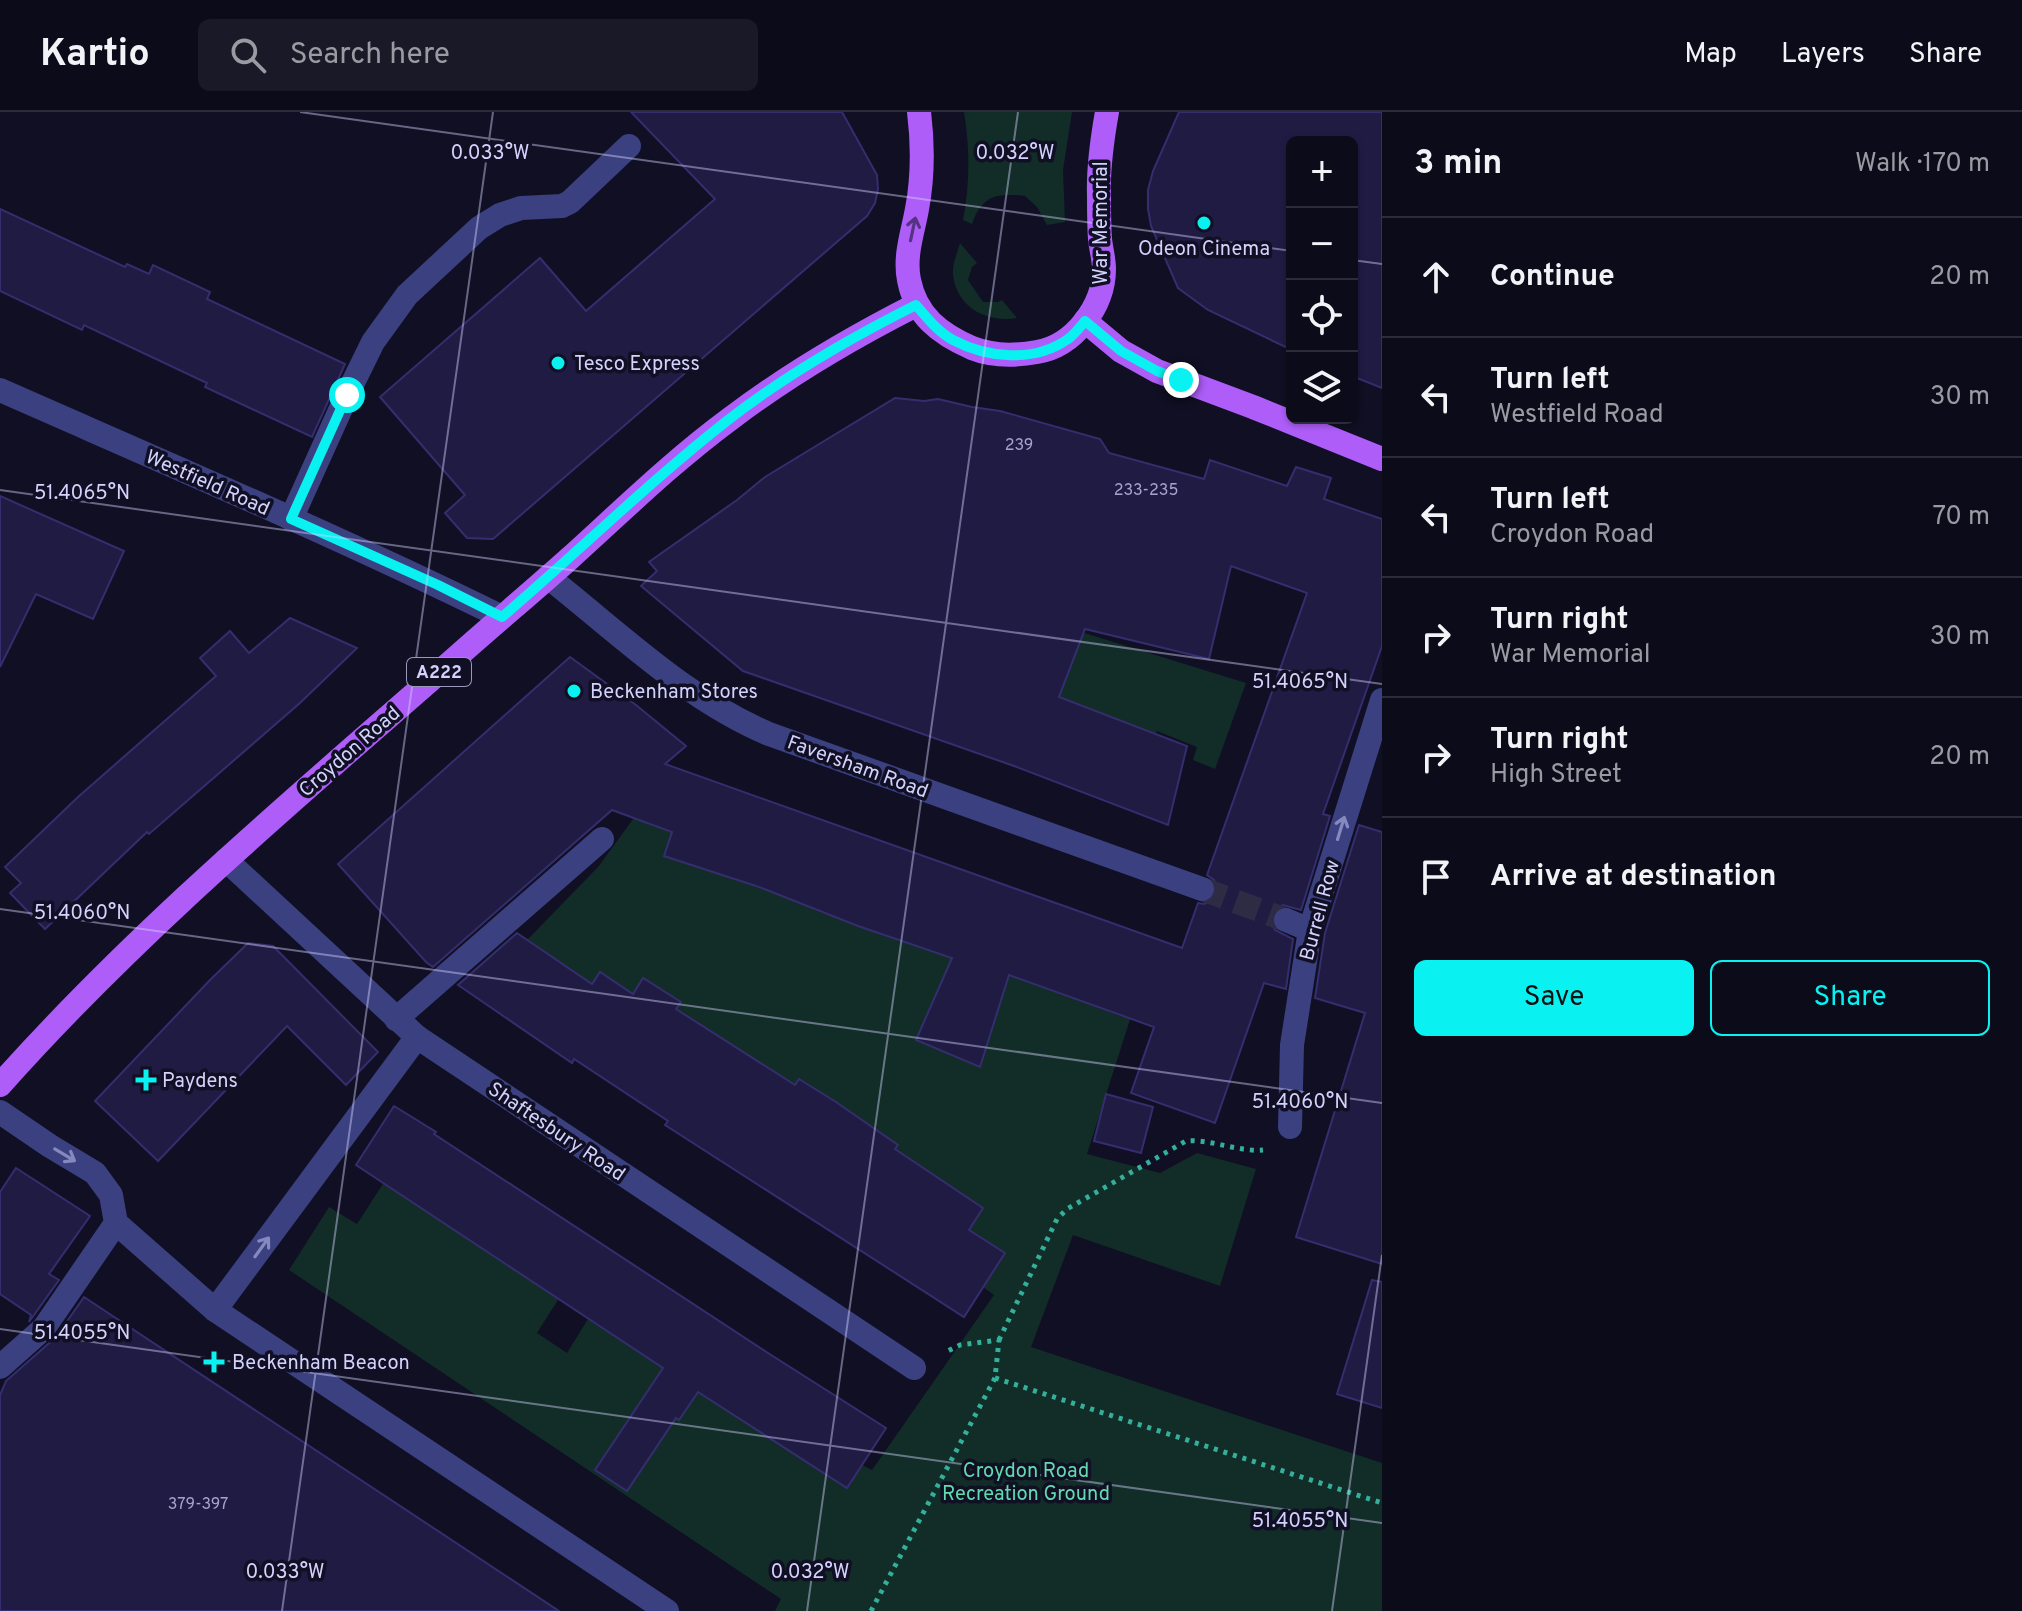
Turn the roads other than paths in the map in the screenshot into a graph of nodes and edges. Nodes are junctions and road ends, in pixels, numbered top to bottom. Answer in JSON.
{"nodes":[{"id":1,"x":919,"y":112,"type":"edge"},
{"id":2,"x":1107,"y":112,"type":"edge"},
{"id":3,"x":629,"y":146,"type":"dead end"},
{"id":4,"x":916,"y":305,"type":"junction"},
{"id":5,"x":1085,"y":321,"type":"junction"},
{"id":6,"x":0,"y":390,"type":"edge"},
{"id":7,"x":1382,"y":459,"type":"edge"},
{"id":8,"x":291,"y":519,"type":"junction"},
{"id":9,"x":548,"y":577,"type":"junction"},
{"id":10,"x":502,"y":617,"type":"junction"},
{"id":11,"x":1382,"y":700,"type":"edge"},
{"id":12,"x":602,"y":839,"type":"dead end"},
{"id":13,"x":226,"y":860,"type":"junction"},
{"id":14,"x":1202,"y":889,"type":"tunnel mouth"},
{"id":15,"x":1286,"y":920,"type":"tunnel mouth"},
{"id":16,"x":1310,"y":930,"type":"junction"},
{"id":17,"x":396,"y":1019,"type":"junction"},
{"id":18,"x":417,"y":1037,"type":"junction"},
{"id":19,"x":0,"y":1085,"type":"edge"},
{"id":20,"x":0,"y":1112,"type":"edge"},
{"id":21,"x":1290,"y":1127,"type":"road end"},
{"id":22,"x":116,"y":1223,"type":"junction"},
{"id":23,"x":215,"y":1310,"type":"junction"},
{"id":24,"x":0,"y":1367,"type":"edge"},
{"id":25,"x":914,"y":1368,"type":"road end"},
{"id":26,"x":667,"y":1611,"type":"edge"}],
"edges":[{"from":4,"to":1,"type":"main road","one_way":true},
{"from":2,"to":5,"type":"main road","name":"War Memorial"},
{"from":3,"to":8,"type":"street"},
{"from":4,"to":5,"type":"main road","name":"War Memorial"},
{"from":4,"to":9,"type":"main road","name":"Croydon Road","number":"A222"},
{"from":5,"to":7,"type":"main road"},
{"from":6,"to":8,"type":"street","name":"Westfield Road"},
{"from":8,"to":10,"type":"street","name":"Westfield Road"},
{"from":9,"to":10,"type":"main road","name":"Croydon Road","number":"A222"},
{"from":9,"to":14,"type":"street","name":"Faversham Road"},
{"from":10,"to":13,"type":"main road","name":"Croydon Road","number":"A222"},
{"from":16,"to":11,"type":"street","name":"Burrell Row","one_way":true},
{"from":12,"to":17,"type":"street"},
{"from":13,"to":17,"type":"street","name":"Shaftesbury Road"},
{"from":13,"to":19,"type":"main road","name":"Croydon Road","number":"A222"},
{"from":15,"to":16,"type":"street"},
{"from":16,"to":21,"type":"street","name":"Burrell Row"},
{"from":17,"to":18,"type":"street","name":"Shaftesbury Road"},
{"from":23,"to":18,"type":"street","one_way":true},
{"from":18,"to":25,"type":"street","name":"Shaftesbury Road"},
{"from":20,"to":22,"type":"street","one_way":true},
{"from":22,"to":23,"type":"street"},
{"from":22,"to":24,"type":"street"},
{"from":23,"to":26,"type":"street"}]}
